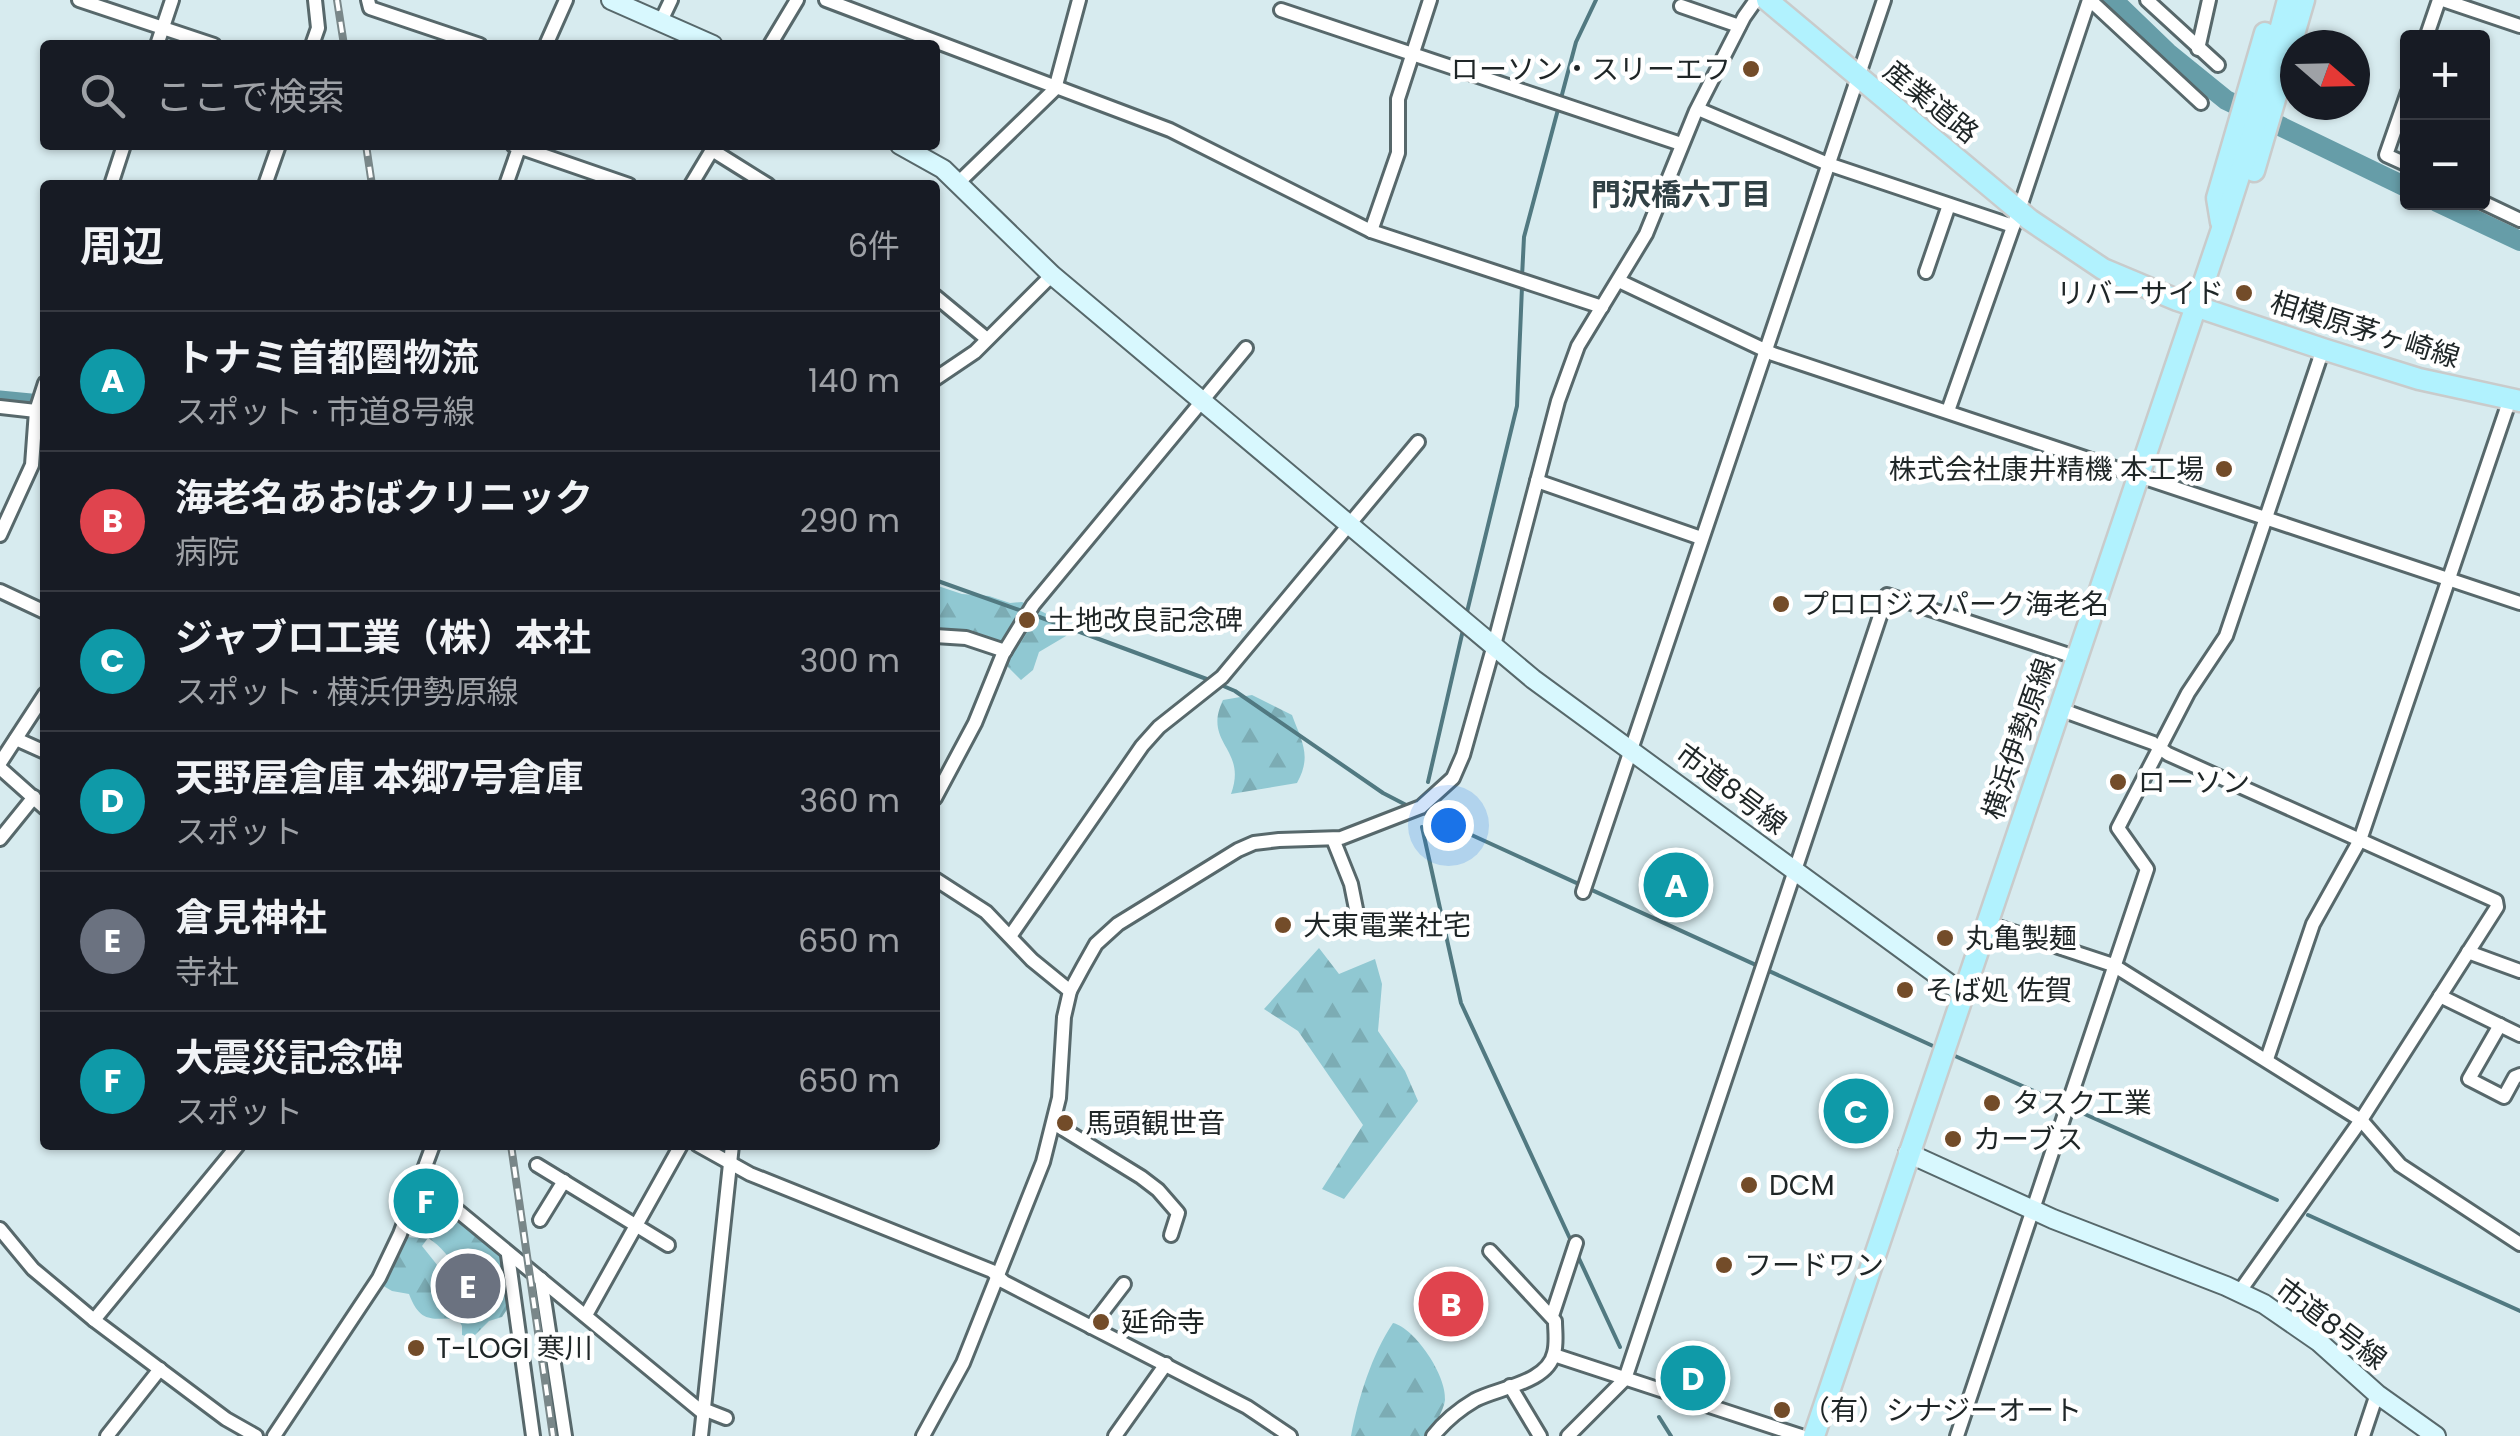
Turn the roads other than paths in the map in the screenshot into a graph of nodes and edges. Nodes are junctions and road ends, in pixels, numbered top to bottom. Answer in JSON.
{"nodes":[{"id":1,"x":79,"y":0,"type":"edge"},
{"id":2,"x":172,"y":0,"type":"edge"},
{"id":3,"x":315,"y":0,"type":"edge"},
{"id":4,"x":368,"y":0,"type":"edge"},
{"id":5,"x":566,"y":0,"type":"edge"},
{"id":6,"x":611,"y":0,"type":"edge"},
{"id":7,"x":671,"y":0,"type":"edge"},
{"id":8,"x":797,"y":0,"type":"edge"},
{"id":9,"x":826,"y":0,"type":"edge"},
{"id":10,"x":1079,"y":0,"type":"edge"},
{"id":11,"x":1430,"y":0,"type":"edge"},
{"id":12,"x":1756,"y":0,"type":"edge"},
{"id":13,"x":1767,"y":0,"type":"edge"},
{"id":14,"x":1884,"y":0,"type":"edge"},
{"id":15,"x":2089,"y":0,"type":"edge"},
{"id":16,"x":2147,"y":0,"type":"edge"},
{"id":17,"x":2210,"y":0,"type":"edge"},
{"id":18,"x":2275,"y":0,"type":"edge"},
{"id":19,"x":2288,"y":0,"type":"edge"},
{"id":20,"x":2304,"y":0,"type":"edge"},
{"id":21,"x":2441,"y":0,"type":"edge"},
{"id":22,"x":1682,"y":6,"type":"dead end"},
{"id":23,"x":1280,"y":10,"type":"dead end"},
{"id":24,"x":661,"y":21,"type":"junction"},
{"id":25,"x":1739,"y":26,"type":"junction"},
{"id":26,"x":2520,"y":26,"type":"edge"},
{"id":27,"x":163,"y":28,"type":"junction"},
{"id":28,"x":2429,"y":30,"type":"edge"},
{"id":29,"x":159,"y":40,"type":"edge"},
{"id":30,"x":199,"y":40,"type":"edge"},
{"id":31,"x":314,"y":40,"type":"edge"},
{"id":32,"x":465,"y":40,"type":"edge"},
{"id":33,"x":548,"y":40,"type":"edge"},
{"id":34,"x":702,"y":40,"type":"edge"},
{"id":35,"x":773,"y":40,"type":"edge"},
{"id":36,"x":929,"y":40,"type":"edge"},
{"id":37,"x":940,"y":44,"type":"edge"},
{"id":38,"x":2198,"y":49,"type":"junction"},
{"id":39,"x":1412,"y":56,"type":"junction"},
{"id":40,"x":2218,"y":65,"type":"dead end"},
{"id":41,"x":1858,"y":77,"type":"junction"},
{"id":42,"x":1056,"y":89,"type":"junction"},
{"id":43,"x":2200,"y":103,"type":"dead end"},
{"id":44,"x":1698,"y":108,"type":"junction"},
{"id":45,"x":2400,"y":115,"type":"edge"},
{"id":46,"x":2251,"y":137,"type":"junction"},
{"id":47,"x":1681,"y":144,"type":"junction"},
{"id":48,"x":122,"y":150,"type":"edge"},
{"id":49,"x":277,"y":150,"type":"edge"},
{"id":50,"x":517,"y":150,"type":"edge"},
{"id":51,"x":529,"y":150,"type":"edge"},
{"id":52,"x":712,"y":150,"type":"edge"},
{"id":53,"x":908,"y":150,"type":"edge"},
{"id":54,"x":2400,"y":162,"type":"edge"},
{"id":55,"x":1828,"y":164,"type":"junction"},
{"id":56,"x":113,"y":180,"type":"edge"},
{"id":57,"x":267,"y":180,"type":"edge"},
{"id":58,"x":508,"y":180,"type":"edge"},
{"id":59,"x":615,"y":180,"type":"edge"},
{"id":60,"x":694,"y":180,"type":"edge"},
{"id":61,"x":760,"y":180,"type":"edge"},
{"id":62,"x":958,"y":182,"type":"junction"},
{"id":63,"x":1949,"y":205,"type":"junction"},
{"id":64,"x":2490,"y":206,"type":"edge"},
{"id":65,"x":2016,"y":218,"type":"junction"},
{"id":66,"x":2520,"y":220,"type":"edge"},
{"id":67,"x":1371,"y":231,"type":"junction"},
{"id":68,"x":1926,"y":272,"type":"dead end"},
{"id":69,"x":1052,"y":275,"type":"junction"},
{"id":70,"x":1619,"y":281,"type":"junction"},
{"id":71,"x":940,"y":300,"type":"edge"},
{"id":72,"x":2198,"y":300,"type":"junction"},
{"id":73,"x":1602,"y":306,"type":"junction"},
{"id":74,"x":987,"y":339,"type":"junction"},
{"id":75,"x":1246,"y":348,"type":"dead end"},
{"id":76,"x":2323,"y":349,"type":"junction"},
{"id":77,"x":1764,"y":350,"type":"junction"},
{"id":78,"x":940,"y":376,"type":"edge"},
{"id":79,"x":2517,"y":396,"type":"edge"},
{"id":80,"x":1203,"y":402,"type":"junction"},
{"id":81,"x":0,"y":407,"type":"edge"},
{"id":82,"x":1948,"y":411,"type":"junction"},
{"id":83,"x":40,"y":412,"type":"edge"},
{"id":84,"x":1418,"y":442,"type":"dead end"},
{"id":85,"x":38,"y":467,"type":"edge"},
{"id":86,"x":2138,"y":474,"type":"junction"},
{"id":87,"x":1537,"y":481,"type":"junction"},
{"id":88,"x":2265,"y":516,"type":"junction"},
{"id":89,"x":1350,"y":525,"type":"junction"},
{"id":90,"x":0,"y":535,"type":"edge"},
{"id":91,"x":1701,"y":538,"type":"junction"},
{"id":92,"x":2450,"y":579,"type":"junction"},
{"id":93,"x":0,"y":591,"type":"edge"},
{"id":94,"x":2520,"y":603,"type":"edge"},
{"id":95,"x":40,"y":610,"type":"edge"},
{"id":96,"x":940,"y":636,"type":"edge"},
{"id":97,"x":1494,"y":645,"type":"junction"},
{"id":98,"x":1004,"y":652,"type":"junction"},
{"id":99,"x":2076,"y":657,"type":"junction"},
{"id":100,"x":40,"y":702,"type":"edge"},
{"id":101,"x":2059,"y":708,"type":"junction"},
{"id":102,"x":16,"y":738,"type":"junction"},
{"id":103,"x":1631,"y":748,"type":"junction"},
{"id":104,"x":2160,"y":748,"type":"junction"},
{"id":105,"x":40,"y":750,"type":"edge"},
{"id":106,"x":0,"y":766,"type":"edge"},
{"id":107,"x":940,"y":788,"type":"edge"},
{"id":108,"x":34,"y":798,"type":"junction"},
{"id":109,"x":40,"y":803,"type":"edge"},
{"id":110,"x":1337,"y":838,"type":"junction"},
{"id":111,"x":0,"y":839,"type":"edge"},
{"id":112,"x":2360,"y":840,"type":"junction"},
{"id":113,"x":1797,"y":873,"type":"junction"},
{"id":114,"x":940,"y":882,"type":"edge"},
{"id":115,"x":1584,"y":889,"type":"dead end"},
{"id":116,"x":1357,"y":914,"type":"dead end"},
{"id":117,"x":1986,"y":923,"type":"junction"},
{"id":118,"x":1011,"y":935,"type":"junction"},
{"id":119,"x":2468,"y":952,"type":"junction"},
{"id":120,"x":2113,"y":965,"type":"junction"},
{"id":121,"x":2520,"y":971,"type":"edge"},
{"id":122,"x":1070,"y":991,"type":"junction"},
{"id":123,"x":1962,"y":993,"type":"junction"},
{"id":124,"x":2440,"y":996,"type":"junction"},
{"id":125,"x":2500,"y":1025,"type":"junction"},
{"id":126,"x":2520,"y":1035,"type":"edge"},
{"id":127,"x":2267,"y":1059,"type":"junction"},
{"id":128,"x":2520,"y":1075,"type":"edge"},
{"id":129,"x":2362,"y":1120,"type":"junction"},
{"id":130,"x":1054,"y":1124,"type":"junction"},
{"id":131,"x":234,"y":1150,"type":"edge"},
{"id":132,"x":431,"y":1150,"type":"edge"},
{"id":133,"x":679,"y":1150,"type":"edge"},
{"id":134,"x":706,"y":1150,"type":"edge"},
{"id":135,"x":732,"y":1150,"type":"edge"},
{"id":136,"x":1908,"y":1154,"type":"junction"},
{"id":137,"x":538,"y":1165,"type":"dead end"},
{"id":138,"x":730,"y":1165,"type":"junction"},
{"id":139,"x":564,"y":1181,"type":"junction"},
{"id":140,"x":418,"y":1184,"type":"junction"},
{"id":141,"x":2034,"y":1210,"type":"junction"},
{"id":142,"x":540,"y":1220,"type":"dead end"},
{"id":143,"x":636,"y":1226,"type":"junction"},
{"id":144,"x":0,"y":1229,"type":"edge"},
{"id":145,"x":1171,"y":1235,"type":"dead end"},
{"id":146,"x":2520,"y":1244,"type":"edge"},
{"id":147,"x":668,"y":1245,"type":"dead end"},
{"id":148,"x":1574,"y":1249,"type":"dead end"},
{"id":149,"x":1490,"y":1250,"type":"dead end"},
{"id":150,"x":508,"y":1255,"type":"junction"},
{"id":151,"x":998,"y":1276,"type":"junction"},
{"id":152,"x":541,"y":1280,"type":"junction"},
{"id":153,"x":1124,"y":1284,"type":"dead end"},
{"id":154,"x":2240,"y":1292,"type":"junction"},
{"id":155,"x":586,"y":1316,"type":"junction"},
{"id":156,"x":1552,"y":1316,"type":"junction"},
{"id":157,"x":94,"y":1320,"type":"junction"},
{"id":158,"x":1091,"y":1327,"type":"junction"},
{"id":159,"x":1554,"y":1356,"type":"junction"},
{"id":160,"x":1166,"y":1364,"type":"junction"},
{"id":161,"x":160,"y":1370,"type":"junction"},
{"id":162,"x":1626,"y":1379,"type":"junction"},
{"id":163,"x":1510,"y":1386,"type":"junction"},
{"id":164,"x":2377,"y":1394,"type":"junction"},
{"id":165,"x":702,"y":1411,"type":"junction"},
{"id":166,"x":726,"y":1418,"type":"dead end"},
{"id":167,"x":107,"y":1436,"type":"edge"},
{"id":168,"x":256,"y":1436,"type":"edge"},
{"id":169,"x":274,"y":1436,"type":"edge"},
{"id":170,"x":532,"y":1436,"type":"edge"},
{"id":171,"x":565,"y":1436,"type":"edge"},
{"id":172,"x":700,"y":1436,"type":"edge"},
{"id":173,"x":924,"y":1436,"type":"edge"},
{"id":174,"x":1115,"y":1436,"type":"edge"},
{"id":175,"x":1290,"y":1436,"type":"edge"},
{"id":176,"x":1433,"y":1436,"type":"edge"},
{"id":177,"x":1540,"y":1436,"type":"edge"},
{"id":178,"x":1568,"y":1436,"type":"edge"},
{"id":179,"x":1801,"y":1436,"type":"edge"},
{"id":180,"x":1814,"y":1436,"type":"edge"},
{"id":181,"x":1957,"y":1436,"type":"edge"},
{"id":182,"x":2363,"y":1436,"type":"edge"},
{"id":183,"x":2436,"y":1436,"type":"edge"}],
"edges":[{"from":1,"to":27,"type":"street"},
{"from":2,"to":27,"type":"street"},
{"from":3,"to":31,"type":"street"},
{"from":4,"to":32,"type":"street"},
{"from":5,"to":33,"type":"street"},
{"from":6,"to":24,"type":"street"},
{"from":7,"to":24,"type":"street"},
{"from":8,"to":35,"type":"street"},
{"from":9,"to":36,"type":"street"},
{"from":10,"to":42,"type":"street"},
{"from":11,"to":39,"type":"street"},
{"from":12,"to":25,"type":"street"},
{"from":13,"to":41,"type":"main road","name":"産業道路"},
{"from":14,"to":41,"type":"street"},
{"from":15,"to":43,"type":"street"},
{"from":15,"to":65,"type":"street"},
{"from":16,"to":38,"type":"street"},
{"from":17,"to":38,"type":"street"},
{"from":18,"to":46,"type":"main road"},
{"from":19,"to":46,"type":"main road","name":"横浜伊勢原線"},
{"from":20,"to":46,"type":"main road"},
{"from":21,"to":26,"type":"street"},
{"from":21,"to":28,"type":"street"},
{"from":22,"to":25,"type":"street"},
{"from":23,"to":39,"type":"street"},
{"from":24,"to":34,"type":"street"},
{"from":25,"to":44,"type":"street"},
{"from":27,"to":29,"type":"street"},
{"from":27,"to":30,"type":"street"},
{"from":37,"to":42,"type":"street"},
{"from":38,"to":40,"type":"street"},
{"from":39,"to":47,"type":"street"},
{"from":39,"to":67,"type":"street"},
{"from":41,"to":55,"type":"street"},
{"from":41,"to":65,"type":"main road","name":"産業道路"},
{"from":42,"to":62,"type":"street"},
{"from":42,"to":67,"type":"street"},
{"from":44,"to":47,"type":"street"},
{"from":44,"to":55,"type":"street"},
{"from":45,"to":54,"type":"street"},
{"from":46,"to":72,"type":"main road","name":"横浜伊勢原線"},
{"from":47,"to":70,"type":"street"},
{"from":48,"to":56,"type":"street"},
{"from":49,"to":57,"type":"street"},
{"from":50,"to":58,"type":"street"},
{"from":51,"to":59,"type":"street"},
{"from":52,"to":60,"type":"street"},
{"from":52,"to":61,"type":"street"},
{"from":53,"to":62,"type":"street","name":"市道8号線"},
{"from":55,"to":63,"type":"street"},
{"from":55,"to":77,"type":"street"},
{"from":62,"to":69,"type":"street","name":"市道8号線"},
{"from":63,"to":65,"type":"street"},
{"from":63,"to":68,"type":"street"},
{"from":64,"to":66,"type":"street"},
{"from":65,"to":72,"type":"main road","name":"産業道路"},
{"from":65,"to":82,"type":"street"},
{"from":67,"to":73,"type":"street"},
{"from":69,"to":74,"type":"street"},
{"from":69,"to":80,"type":"street","name":"市道8号線"},
{"from":70,"to":73,"type":"street"},
{"from":70,"to":77,"type":"street"},
{"from":71,"to":74,"type":"street"},
{"from":72,"to":76,"type":"main road","name":"相模原茅ヶ崎線"},
{"from":72,"to":79,"type":"main road","name":"相模原茅ヶ崎線"},
{"from":72,"to":86,"type":"main road","name":"横浜伊勢原線"},
{"from":73,"to":87,"type":"street"},
{"from":74,"to":78,"type":"street"},
{"from":75,"to":80,"type":"street"},
{"from":76,"to":79,"type":"main road","name":"相模原茅ヶ崎線"},
{"from":76,"to":88,"type":"street"},
{"from":77,"to":82,"type":"street"},
{"from":77,"to":91,"type":"street"},
{"from":79,"to":92,"type":"street"},
{"from":80,"to":89,"type":"street","name":"市道8号線"},
{"from":80,"to":98,"type":"street"},
{"from":81,"to":83,"type":"street"},
{"from":82,"to":86,"type":"street"},
{"from":83,"to":85,"type":"street"},
{"from":84,"to":89,"type":"street"},
{"from":85,"to":90,"type":"street"},
{"from":86,"to":88,"type":"street"},
{"from":86,"to":99,"type":"main road","name":"横浜伊勢原線"},
{"from":87,"to":91,"type":"street"},
{"from":87,"to":97,"type":"street"},
{"from":88,"to":92,"type":"street"},
{"from":88,"to":104,"type":"street"},
{"from":89,"to":97,"type":"street","name":"市道8号線"},
{"from":89,"to":118,"type":"street"},
{"from":91,"to":103,"type":"street"},
{"from":92,"to":94,"type":"street"},
{"from":92,"to":112,"type":"street"},
{"from":93,"to":95,"type":"street"},
{"from":96,"to":98,"type":"street"},
{"from":97,"to":103,"type":"street","name":"市道8号線"},
{"from":97,"to":110,"type":"street"},
{"from":98,"to":107,"type":"street"},
{"from":99,"to":101,"type":"main road","name":"横浜伊勢原線"},
{"from":99,"to":113,"type":"street"},
{"from":100,"to":102,"type":"street"},
{"from":101,"to":104,"type":"street"},
{"from":101,"to":117,"type":"main road","name":"横浜伊勢原線"},
{"from":102,"to":105,"type":"street"},
{"from":102,"to":106,"type":"street"},
{"from":103,"to":113,"type":"street","name":"市道8号線"},
{"from":103,"to":115,"type":"street"},
{"from":104,"to":112,"type":"street"},
{"from":104,"to":120,"type":"street"},
{"from":106,"to":108,"type":"street"},
{"from":108,"to":109,"type":"street"},
{"from":108,"to":111,"type":"street"},
{"from":110,"to":116,"type":"street"},
{"from":110,"to":122,"type":"street"},
{"from":112,"to":119,"type":"street"},
{"from":112,"to":127,"type":"street"},
{"from":113,"to":123,"type":"street","name":"市道8号線"},
{"from":113,"to":162,"type":"street"},
{"from":114,"to":118,"type":"street"},
{"from":117,"to":120,"type":"street"},
{"from":117,"to":123,"type":"main road","name":"横浜伊勢原線"},
{"from":118,"to":122,"type":"street"},
{"from":119,"to":121,"type":"street"},
{"from":119,"to":124,"type":"street"},
{"from":120,"to":127,"type":"street"},
{"from":120,"to":141,"type":"street"},
{"from":122,"to":130,"type":"street"},
{"from":123,"to":136,"type":"main road","name":"横浜伊勢原線"},
{"from":124,"to":125,"type":"street"},
{"from":124,"to":129,"type":"street"},
{"from":125,"to":126,"type":"street"},
{"from":125,"to":128,"type":"street"},
{"from":127,"to":129,"type":"street"},
{"from":129,"to":146,"type":"street"},
{"from":129,"to":154,"type":"street"},
{"from":130,"to":145,"type":"street"},
{"from":130,"to":151,"type":"street"},
{"from":131,"to":157,"type":"street"},
{"from":132,"to":140,"type":"street"},
{"from":133,"to":143,"type":"street"},
{"from":134,"to":138,"type":"street"},
{"from":135,"to":138,"type":"street"},
{"from":136,"to":141,"type":"street","name":"市道8号線"},
{"from":136,"to":180,"type":"main road","name":"横浜伊勢原線"},
{"from":137,"to":139,"type":"street"},
{"from":138,"to":151,"type":"street"},
{"from":138,"to":165,"type":"street"},
{"from":139,"to":142,"type":"street"},
{"from":139,"to":143,"type":"street"},
{"from":140,"to":150,"type":"street"},
{"from":140,"to":169,"type":"street"},
{"from":141,"to":154,"type":"street","name":"市道8号線"},
{"from":141,"to":181,"type":"street"},
{"from":143,"to":147,"type":"street"},
{"from":143,"to":155,"type":"street"},
{"from":144,"to":157,"type":"street"},
{"from":148,"to":156,"type":"street"},
{"from":149,"to":156,"type":"street"},
{"from":150,"to":152,"type":"street"},
{"from":150,"to":170,"type":"street"},
{"from":151,"to":158,"type":"street"},
{"from":151,"to":173,"type":"street"},
{"from":152,"to":155,"type":"street"},
{"from":152,"to":171,"type":"street"},
{"from":153,"to":158,"type":"street"},
{"from":154,"to":164,"type":"street","name":"市道8号線"},
{"from":155,"to":165,"type":"street"},
{"from":156,"to":159,"type":"street"},
{"from":157,"to":161,"type":"street"},
{"from":158,"to":160,"type":"street"},
{"from":159,"to":162,"type":"street"},
{"from":159,"to":163,"type":"street"},
{"from":160,"to":174,"type":"street"},
{"from":160,"to":175,"type":"street"},
{"from":161,"to":167,"type":"street"},
{"from":161,"to":168,"type":"street"},
{"from":162,"to":178,"type":"street"},
{"from":162,"to":179,"type":"street"},
{"from":163,"to":176,"type":"street"},
{"from":163,"to":177,"type":"street"},
{"from":164,"to":182,"type":"street"},
{"from":164,"to":183,"type":"street","name":"市道8号線"},
{"from":165,"to":166,"type":"street"},
{"from":165,"to":172,"type":"street"}]}
